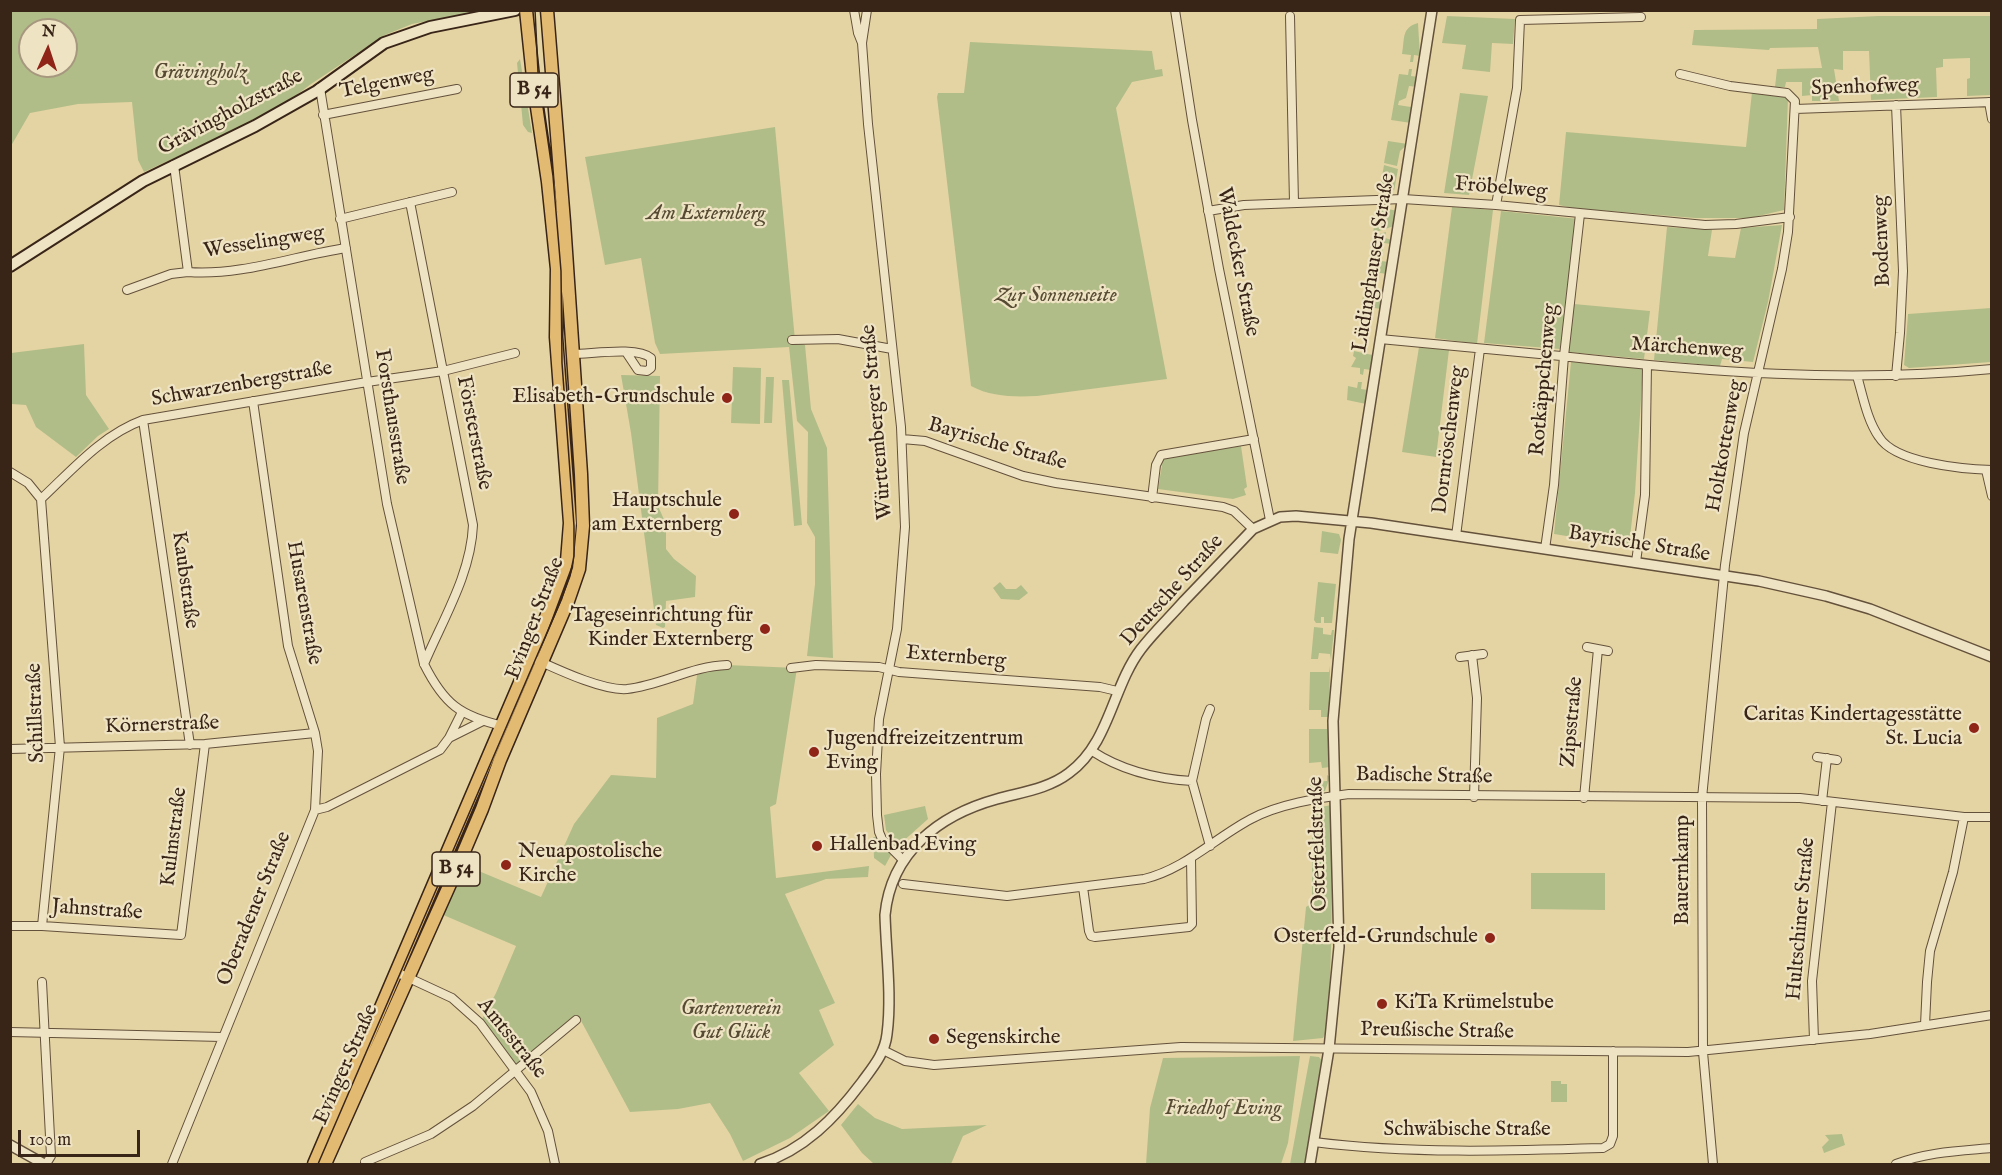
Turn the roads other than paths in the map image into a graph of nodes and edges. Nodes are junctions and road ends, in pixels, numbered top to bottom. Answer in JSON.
{"nodes":[{"id":1,"x":515,"y":10,"type":"edge"},
{"id":2,"x":526,"y":10,"type":"edge"},
{"id":3,"x":547,"y":10,"type":"edge"},
{"id":4,"x":854,"y":10,"type":"edge"},
{"id":5,"x":867,"y":10,"type":"edge"},
{"id":6,"x":1175,"y":10,"type":"edge"},
{"id":7,"x":1432,"y":10,"type":"edge"},
{"id":8,"x":1290,"y":16,"type":"dead end"},
{"id":9,"x":1641,"y":17,"type":"dead end"},
{"id":10,"x":862,"y":43,"type":"junction"},
{"id":11,"x":1680,"y":74,"type":"dead end"},
{"id":12,"x":320,"y":88,"type":"junction"},
{"id":13,"x":457,"y":89,"type":"dead end"},
{"id":14,"x":1990,"y":102,"type":"edge"},
{"id":15,"x":1896,"y":105,"type":"junction"},
{"id":16,"x":1795,"y":109,"type":"junction"},
{"id":17,"x":323,"y":115,"type":"junction"},
{"id":18,"x":1992,"y":119,"type":"edge"},
{"id":19,"x":174,"y":165,"type":"junction"},
{"id":20,"x":452,"y":192,"type":"dead end"},
{"id":21,"x":1403,"y":199,"type":"junction"},
{"id":22,"x":410,"y":202,"type":"junction"},
{"id":23,"x":1294,"y":204,"type":"junction"},
{"id":24,"x":1496,"y":205,"type":"junction"},
{"id":25,"x":1208,"y":211,"type":"junction"},
{"id":26,"x":1580,"y":214,"type":"junction"},
{"id":27,"x":1790,"y":217,"type":"junction"},
{"id":28,"x":340,"y":219,"type":"junction"},
{"id":29,"x":346,"y":248,"type":"junction"},
{"id":30,"x":10,"y":266,"type":"edge"},
{"id":31,"x":188,"y":272,"type":"junction"},
{"id":32,"x":127,"y":290,"type":"dead end"},
{"id":33,"x":1380,"y":339,"type":"junction"},
{"id":34,"x":792,"y":340,"type":"dead end"},
{"id":35,"x":892,"y":349,"type":"junction"},
{"id":36,"x":1480,"y":349,"type":"junction"},
{"id":37,"x":626,"y":352,"type":"dead end"},
{"id":38,"x":515,"y":353,"type":"dead end"},
{"id":39,"x":573,"y":354,"type":"junction"},
{"id":40,"x":1564,"y":356,"type":"junction"},
{"id":41,"x":1647,"y":365,"type":"junction"},
{"id":42,"x":1992,"y":369,"type":"edge"},
{"id":43,"x":443,"y":371,"type":"junction"},
{"id":44,"x":1758,"y":372,"type":"junction"},
{"id":45,"x":1857,"y":376,"type":"junction"},
{"id":46,"x":1896,"y":376,"type":"junction"},
{"id":47,"x":367,"y":382,"type":"junction"},
{"id":48,"x":253,"y":401,"type":"junction"},
{"id":49,"x":143,"y":420,"type":"junction"},
{"id":50,"x":902,"y":439,"type":"junction"},
{"id":51,"x":1254,"y":439,"type":"junction"},
{"id":52,"x":1989,"y":470,"type":"edge"},
{"id":53,"x":10,"y":472,"type":"edge"},
{"id":54,"x":1992,"y":496,"type":"edge"},
{"id":55,"x":1152,"y":498,"type":"junction"},
{"id":56,"x":41,"y":499,"type":"junction"},
{"id":57,"x":1270,"y":520,"type":"junction"},
{"id":58,"x":1352,"y":521,"type":"junction"},
{"id":59,"x":1253,"y":529,"type":"junction"},
{"id":60,"x":1456,"y":536,"type":"junction"},
{"id":61,"x":1545,"y":549,"type":"junction"},
{"id":62,"x":1636,"y":562,"type":"junction"},
{"id":63,"x":1725,"y":576,"type":"junction"},
{"id":64,"x":1587,"y":647,"type":"dead end"},
{"id":65,"x":1598,"y":649,"type":"junction"},
{"id":66,"x":1608,"y":651,"type":"dead end"},
{"id":67,"x":1483,"y":654,"type":"dead end"},
{"id":68,"x":1472,"y":655,"type":"junction"},
{"id":69,"x":1460,"y":657,"type":"dead end"},
{"id":70,"x":1992,"y":657,"type":"edge"},
{"id":71,"x":536,"y":660,"type":"junction"},
{"id":72,"x":424,"y":664,"type":"junction"},
{"id":73,"x":727,"y":665,"type":"dead end"},
{"id":74,"x":791,"y":668,"type":"dead end"},
{"id":75,"x":890,"y":670,"type":"junction"},
{"id":76,"x":1117,"y":692,"type":"junction"},
{"id":77,"x":1210,"y":709,"type":"dead end"},
{"id":78,"x":462,"y":712,"type":"junction"},
{"id":79,"x":483,"y":722,"type":"junction"},
{"id":80,"x":501,"y":726,"type":"junction"},
{"id":81,"x":514,"y":729,"type":"junction"},
{"id":82,"x":315,"y":734,"type":"junction"},
{"id":83,"x":449,"y":738,"type":"junction"},
{"id":84,"x":205,"y":744,"type":"junction"},
{"id":85,"x":190,"y":745,"type":"junction"},
{"id":86,"x":60,"y":747,"type":"junction"},
{"id":87,"x":10,"y":749,"type":"edge"},
{"id":88,"x":1092,"y":751,"type":"junction"},
{"id":89,"x":1817,"y":757,"type":"dead end"},
{"id":90,"x":1827,"y":758,"type":"junction"},
{"id":91,"x":1838,"y":759,"type":"dead end"},
{"id":92,"x":1192,"y":781,"type":"junction"},
{"id":93,"x":1335,"y":796,"type":"junction"},
{"id":94,"x":1474,"y":796,"type":"junction"},
{"id":95,"x":1584,"y":798,"type":"junction"},
{"id":96,"x":1702,"y":798,"type":"junction"},
{"id":97,"x":1822,"y":801,"type":"junction"},
{"id":98,"x":1832,"y":802,"type":"junction"},
{"id":99,"x":315,"y":810,"type":"junction"},
{"id":100,"x":1964,"y":817,"type":"junction"},
{"id":101,"x":1992,"y":817,"type":"edge"},
{"id":102,"x":1210,"y":846,"type":"junction"},
{"id":103,"x":1191,"y":858,"type":"junction"},
{"id":104,"x":903,"y":860,"type":"junction"},
{"id":105,"x":903,"y":884,"type":"dead end"},
{"id":106,"x":1083,"y":887,"type":"junction"},
{"id":107,"x":10,"y":926,"type":"edge"},
{"id":108,"x":42,"y":926,"type":"junction"},
{"id":109,"x":181,"y":935,"type":"joint"},
{"id":110,"x":402,"y":974,"type":"junction"},
{"id":111,"x":42,"y":982,"type":"dead end"},
{"id":112,"x":1992,"y":1015,"type":"edge"},
{"id":113,"x":576,"y":1020,"type":"dead end"},
{"id":114,"x":1926,"y":1025,"type":"junction"},
{"id":115,"x":10,"y":1032,"type":"edge"},
{"id":116,"x":44,"y":1033,"type":"junction"},
{"id":117,"x":222,"y":1036,"type":"junction"},
{"id":118,"x":1814,"y":1040,"type":"junction"},
{"id":119,"x":1329,"y":1049,"type":"junction"},
{"id":120,"x":883,"y":1050,"type":"junction"},
{"id":121,"x":1613,"y":1052,"type":"junction"},
{"id":122,"x":1703,"y":1052,"type":"junction"},
{"id":123,"x":516,"y":1070,"type":"junction"},
{"id":124,"x":1314,"y":1142,"type":"junction"},
{"id":125,"x":10,"y":1145,"type":"edge"},
{"id":126,"x":1992,"y":1148,"type":"edge"},
{"id":127,"x":782,"y":1160,"type":"edge"},
{"id":128,"x":365,"y":1162,"type":"dead end"},
{"id":129,"x":45,"y":1164,"type":"edge"},
{"id":130,"x":172,"y":1164,"type":"edge"},
{"id":131,"x":314,"y":1164,"type":"edge"},
{"id":132,"x":325,"y":1164,"type":"edge"},
{"id":133,"x":555,"y":1164,"type":"edge"},
{"id":134,"x":760,"y":1164,"type":"edge"},
{"id":135,"x":1310,"y":1164,"type":"edge"},
{"id":136,"x":1713,"y":1164,"type":"edge"},
{"id":137,"x":1896,"y":1164,"type":"edge"}],
"edges":[{"from":1,"to":12,"type":"main road","name":"Grävingholzstraße"},
{"from":2,"to":71,"type":"main road","name":"Evinger Straße","number":"B 54"},
{"from":3,"to":39,"type":"main road","name":"Evinger Straße","number":"B 54"},
{"from":4,"to":10,"type":"street","name":"Württemberger Straße"},
{"from":5,"to":10,"type":"street","name":"Württemberger Straße"},
{"from":6,"to":25,"type":"street","name":"Waldecker Straße"},
{"from":7,"to":21,"type":"street","name":"Lüdinghauser Straße"},
{"from":8,"to":23,"type":"street"},
{"from":9,"to":24,"type":"street"},
{"from":10,"to":35,"type":"street","name":"Württemberger Straße"},
{"from":11,"to":16,"type":"street","name":"Spenhofweg"},
{"from":12,"to":17,"type":"street","name":"Forsthausstraße"},
{"from":12,"to":19,"type":"main road","name":"Grävingholzstraße"},
{"from":13,"to":17,"type":"street","name":"Telgenweg"},
{"from":14,"to":15,"type":"street","name":"Spenhofweg"},
{"from":14,"to":18,"type":"street"},
{"from":15,"to":16,"type":"street","name":"Spenhofweg"},
{"from":15,"to":46,"type":"street","name":"Bodenweg"},
{"from":16,"to":27,"type":"street","name":"Holtkottenweg"},
{"from":17,"to":28,"type":"street","name":"Forsthausstraße"},
{"from":19,"to":30,"type":"main road","name":"Grävingholzstraße"},
{"from":19,"to":31,"type":"street","name":"Wesselingweg"},
{"from":20,"to":22,"type":"street"},
{"from":21,"to":23,"type":"street","name":"Fröbelweg"},
{"from":21,"to":24,"type":"street","name":"Fröbelweg"},
{"from":21,"to":33,"type":"street","name":"Lüdinghauser Straße"},
{"from":22,"to":28,"type":"street"},
{"from":22,"to":43,"type":"street","name":"Försterstraße"},
{"from":23,"to":25,"type":"street","name":"Fröbelweg"},
{"from":24,"to":26,"type":"street","name":"Fröbelweg"},
{"from":25,"to":51,"type":"street","name":"Waldecker Straße"},
{"from":26,"to":27,"type":"street","name":"Fröbelweg"},
{"from":26,"to":40,"type":"street","name":"Rotkäppchenweg"},
{"from":27,"to":44,"type":"street","name":"Holtkottenweg"},
{"from":28,"to":29,"type":"street","name":"Forsthausstraße"},
{"from":29,"to":31,"type":"street","name":"Wesselingweg"},
{"from":29,"to":47,"type":"street","name":"Forsthausstraße"},
{"from":31,"to":32,"type":"street","name":"Wesselingweg"},
{"from":33,"to":36,"type":"street","name":"Märchenweg"},
{"from":33,"to":58,"type":"street","name":"Lüdinghauser Straße"},
{"from":34,"to":35,"type":"street"},
{"from":35,"to":50,"type":"street","name":"Württemberger Straße"},
{"from":36,"to":40,"type":"street","name":"Märchenweg"},
{"from":36,"to":60,"type":"street","name":"Dornröschenweg"},
{"from":37,"to":39,"type":"street"},
{"from":38,"to":43,"type":"street","name":"Schwarzenbergstraße"},
{"from":39,"to":71,"type":"main road","name":"Evinger Straße","number":"B 54"},
{"from":40,"to":41,"type":"street","name":"Märchenweg"},
{"from":40,"to":61,"type":"street","name":"Rotkäppchenweg"},
{"from":41,"to":44,"type":"street","name":"Märchenweg"},
{"from":41,"to":62,"type":"street"},
{"from":42,"to":46,"type":"street","name":"Märchenweg"},
{"from":43,"to":47,"type":"street","name":"Schwarzenbergstraße"},
{"from":43,"to":72,"type":"street","name":"Försterstraße"},
{"from":44,"to":45,"type":"street","name":"Märchenweg"},
{"from":44,"to":63,"type":"street","name":"Holtkottenweg"},
{"from":45,"to":46,"type":"street","name":"Märchenweg"},
{"from":45,"to":52,"type":"street"},
{"from":47,"to":48,"type":"street","name":"Schwarzenbergstraße"},
{"from":47,"to":72,"type":"street","name":"Forsthausstraße"},
{"from":48,"to":49,"type":"street","name":"Schwarzenbergstraße"},
{"from":48,"to":82,"type":"street","name":"Husarenstraße"},
{"from":49,"to":56,"type":"street","name":"Schwarzenbergstraße"},
{"from":49,"to":85,"type":"street","name":"Kaubstraße"},
{"from":50,"to":55,"type":"street","name":"Bayrische Straße"},
{"from":50,"to":75,"type":"street","name":"Württemberger Straße"},
{"from":51,"to":55,"type":"street"},
{"from":51,"to":57,"type":"street","name":"Waldecker Straße"},
{"from":52,"to":54,"type":"street"},
{"from":53,"to":56,"type":"street"},
{"from":55,"to":59,"type":"street","name":"Bayrische Straße"},
{"from":56,"to":86,"type":"street","name":"Schillstraße"},
{"from":57,"to":58,"type":"street","name":"Bayrische Straße"},
{"from":57,"to":59,"type":"street","name":"Deutsche Straße"},
{"from":58,"to":60,"type":"street","name":"Bayrische Straße"},
{"from":58,"to":93,"type":"street","name":"Osterfeldstraße"},
{"from":59,"to":76,"type":"street","name":"Deutsche Straße"},
{"from":60,"to":61,"type":"street","name":"Bayrische Straße"},
{"from":61,"to":62,"type":"street","name":"Bayrische Straße"},
{"from":62,"to":63,"type":"street","name":"Bayrische Straße"},
{"from":63,"to":70,"type":"street","name":"Bayrische Straße"},
{"from":63,"to":96,"type":"street","name":"Bauernkamp"},
{"from":64,"to":65,"type":"street","name":"Zipsstraße"},
{"from":65,"to":66,"type":"street","name":"Zipsstraße"},
{"from":65,"to":95,"type":"street","name":"Zipsstraße"},
{"from":67,"to":68,"type":"street"},
{"from":68,"to":69,"type":"street"},
{"from":68,"to":94,"type":"street"},
{"from":71,"to":73,"type":"street"},
{"from":71,"to":80,"type":"main road","name":"Evinger Straße","number":"B 54"},
{"from":71,"to":81,"type":"main road","name":"Evinger Straße","number":"B 54"},
{"from":72,"to":78,"type":"street","name":"Forsthausstraße"},
{"from":74,"to":75,"type":"street","name":"Externberg"},
{"from":75,"to":76,"type":"street","name":"Externberg"},
{"from":75,"to":104,"type":"street","name":"Württemberger Straße"},
{"from":76,"to":88,"type":"street","name":"Deutsche Straße"},
{"from":77,"to":92,"type":"street"},
{"from":78,"to":79,"type":"street","name":"Forsthausstraße"},
{"from":78,"to":83,"type":"street"},
{"from":79,"to":80,"type":"street"},
{"from":79,"to":83,"type":"street"},
{"from":80,"to":81,"type":"street"},
{"from":80,"to":110,"type":"main road","name":"Evinger Straße","number":"B 54"},
{"from":81,"to":110,"type":"main road","name":"Evinger Straße","number":"B 54"},
{"from":82,"to":84,"type":"street","name":"Körnerstraße"},
{"from":82,"to":99,"type":"street","name":"Husarenstraße"},
{"from":83,"to":99,"type":"street"},
{"from":84,"to":85,"type":"street","name":"Körnerstraße"},
{"from":84,"to":109,"type":"street","name":"Kulmstraße"},
{"from":85,"to":86,"type":"street","name":"Körnerstraße"},
{"from":86,"to":87,"type":"street","name":"Körnerstraße"},
{"from":86,"to":108,"type":"street","name":"Schillstraße"},
{"from":88,"to":92,"type":"street"},
{"from":88,"to":104,"type":"street","name":"Deutsche Straße"},
{"from":89,"to":90,"type":"street"},
{"from":90,"to":91,"type":"street"},
{"from":90,"to":97,"type":"street"},
{"from":92,"to":102,"type":"street"},
{"from":93,"to":94,"type":"street","name":"Badische Straße"},
{"from":93,"to":102,"type":"street","name":"Badische Straße"},
{"from":93,"to":119,"type":"street","name":"Osterfeldstraße"},
{"from":94,"to":95,"type":"street","name":"Badische Straße"},
{"from":95,"to":96,"type":"street","name":"Badische Straße"},
{"from":96,"to":97,"type":"street","name":"Badische Straße"},
{"from":96,"to":122,"type":"street","name":"Bauernkamp"},
{"from":97,"to":98,"type":"street","name":"Badische Straße"},
{"from":98,"to":100,"type":"street","name":"Badische Straße"},
{"from":98,"to":118,"type":"street","name":"Hultschiner Straße"},
{"from":99,"to":117,"type":"street","name":"Oberadener Straße"},
{"from":100,"to":101,"type":"street","name":"Badische Straße"},
{"from":100,"to":114,"type":"street"},
{"from":102,"to":103,"type":"street","name":"Badische Straße"},
{"from":103,"to":106,"type":"street","name":"Badische Straße"},
{"from":103,"to":106,"type":"street"},
{"from":104,"to":120,"type":"street","name":"Deutsche Straße"},
{"from":105,"to":106,"type":"street","name":"Badische Straße"},
{"from":107,"to":108,"type":"street","name":"Jahnstraße"},
{"from":108,"to":109,"type":"street","name":"Jahnstraße"},
{"from":110,"to":123,"type":"street","name":"Amtsstraße"},
{"from":110,"to":131,"type":"main road","name":"Evinger Straße","number":"B 54"},
{"from":110,"to":132,"type":"main road","name":"Evinger Straße","number":"B 54"},
{"from":111,"to":116,"type":"street"},
{"from":112,"to":114,"type":"street","name":"Preußische Straße"},
{"from":113,"to":123,"type":"street"},
{"from":114,"to":118,"type":"street","name":"Preußische Straße"},
{"from":115,"to":116,"type":"street"},
{"from":116,"to":117,"type":"street"},
{"from":116,"to":129,"type":"street"},
{"from":117,"to":130,"type":"street","name":"Oberadener Straße"},
{"from":118,"to":122,"type":"street","name":"Preußische Straße"},
{"from":119,"to":120,"type":"street","name":"Preußische Straße"},
{"from":119,"to":121,"type":"street","name":"Preußische Straße"},
{"from":119,"to":124,"type":"street","name":"Osterfeldstraße"},
{"from":120,"to":127,"type":"street","name":"Deutsche Straße"},
{"from":121,"to":122,"type":"street","name":"Preußische Straße"},
{"from":121,"to":124,"type":"street","name":"Schwäbische Straße"},
{"from":122,"to":136,"type":"street","name":"Bauernkamp"},
{"from":123,"to":128,"type":"street"},
{"from":123,"to":133,"type":"street","name":"Amtsstraße"},
{"from":124,"to":135,"type":"street","name":"Osterfeldstraße"},
{"from":125,"to":129,"type":"street"},
{"from":126,"to":137,"type":"street"},
{"from":127,"to":134,"type":"street","name":"Deutsche Straße"}]}
